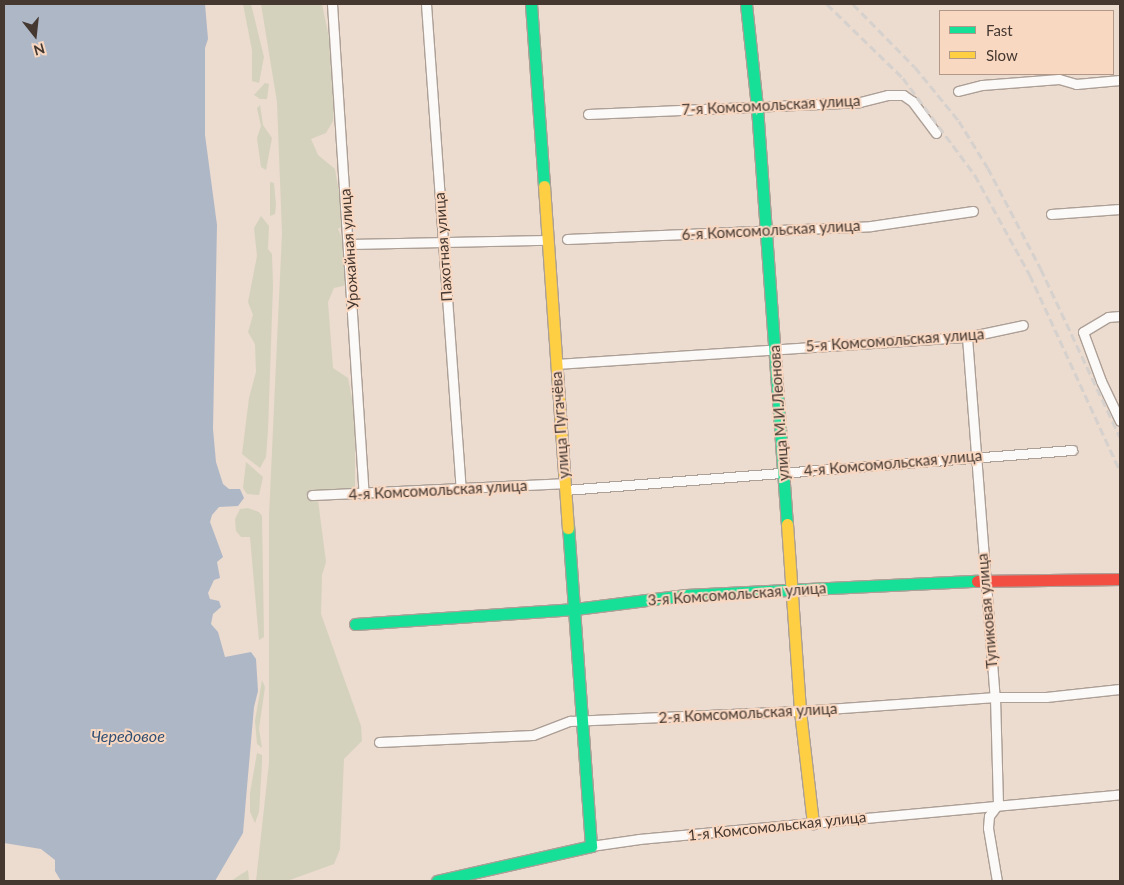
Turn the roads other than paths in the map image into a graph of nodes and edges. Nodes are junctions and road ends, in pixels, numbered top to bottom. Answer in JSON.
{"nodes":[{"id":1,"x":332,"y":4,"type":"edge"},
{"id":2,"x":426,"y":4,"type":"edge"},
{"id":3,"x":530,"y":4,"type":"edge"},
{"id":4,"x":746,"y":4,"type":"edge"},
{"id":5,"x":1120,"y":80,"type":"edge"},
{"id":6,"x":958,"y":90,"type":"dead end"},
{"id":7,"x":758,"y":107,"type":"junction"},
{"id":8,"x":588,"y":114,"type":"dead end"},
{"id":9,"x":936,"y":133,"type":"dead end"},
{"id":10,"x":1120,"y":209,"type":"edge"},
{"id":11,"x":973,"y":211,"type":"dead end"},
{"id":12,"x":1051,"y":214,"type":"dead end"},
{"id":13,"x":766,"y":230,"type":"junction"},
{"id":14,"x":547,"y":240,"type":"junction"},
{"id":15,"x":567,"y":240,"type":"dead end"},
{"id":16,"x":443,"y":241,"type":"junction"},
{"id":17,"x":350,"y":244,"type":"junction"},
{"id":18,"x":1120,"y":316,"type":"edge"},
{"id":19,"x":1024,"y":325,"type":"dead end"},
{"id":20,"x":968,"y":337,"type":"junction"},
{"id":21,"x":775,"y":348,"type":"junction"},
{"id":22,"x":556,"y":364,"type":"junction"},
{"id":23,"x":1120,"y":421,"type":"edge"},
{"id":24,"x":1072,"y":450,"type":"dead end"},
{"id":25,"x":974,"y":456,"type":"junction"},
{"id":26,"x":783,"y":471,"type":"junction"},
{"id":27,"x":565,"y":487,"type":"junction"},
{"id":28,"x":461,"y":490,"type":"junction"},
{"id":29,"x":312,"y":495,"type":"dead end"},
{"id":30,"x":364,"y":495,"type":"junction"},
{"id":31,"x":1120,"y":580,"type":"edge"},
{"id":32,"x":984,"y":582,"type":"junction"},
{"id":33,"x":792,"y":590,"type":"junction"},
{"id":34,"x":575,"y":609,"type":"junction"},
{"id":35,"x":355,"y":624,"type":"dead end"},
{"id":36,"x":1120,"y":689,"type":"edge"},
{"id":37,"x":995,"y":696,"type":"junction"},
{"id":38,"x":800,"y":711,"type":"junction"},
{"id":39,"x":583,"y":721,"type":"junction"},
{"id":40,"x":379,"y":742,"type":"dead end"},
{"id":41,"x":1120,"y":794,"type":"edge"},
{"id":42,"x":998,"y":804,"type":"junction"},
{"id":43,"x":813,"y":823,"type":"junction"},
{"id":44,"x":591,"y":846,"type":"junction"},
{"id":45,"x":437,"y":881,"type":"edge"},
{"id":46,"x":997,"y":881,"type":"edge"}],
"edges":[{"from":1,"to":17,"type":"street","name":"Урожайная улица"},
{"from":2,"to":16,"type":"street","name":"Пахотная улица"},
{"from":3,"to":14,"type":"street","name":"улица Пугачёва"},
{"from":4,"to":7,"type":"street","name":"улица М.И.Леонова"},
{"from":5,"to":6,"type":"street"},
{"from":7,"to":8,"type":"street","name":"7-я Комсомольская улица"},
{"from":7,"to":9,"type":"street","name":"7-я Комсомольская улица"},
{"from":7,"to":13,"type":"street","name":"улица М.И.Леонова"},
{"from":10,"to":12,"type":"street"},
{"from":11,"to":13,"type":"street","name":"6-я Комсомольская улица"},
{"from":13,"to":15,"type":"street","name":"6-я Комсомольская улица"},
{"from":13,"to":21,"type":"street","name":"улица М.И.Леонова"},
{"from":14,"to":16,"type":"street"},
{"from":14,"to":22,"type":"street","name":"улица Пугачёва"},
{"from":16,"to":17,"type":"street"},
{"from":16,"to":28,"type":"street","name":"Пахотная улица"},
{"from":17,"to":30,"type":"street","name":"Урожайная улица"},
{"from":18,"to":23,"type":"street"},
{"from":19,"to":20,"type":"street","name":"5-я Комсомольская улица"},
{"from":20,"to":21,"type":"street","name":"5-я Комсомольская улица"},
{"from":20,"to":25,"type":"street","name":"Тупиковая улица"},
{"from":21,"to":22,"type":"street","name":"5-я Комсомольская улица"},
{"from":21,"to":26,"type":"street","name":"улица М.И.Леонова"},
{"from":22,"to":27,"type":"street","name":"улица Пугачёва"},
{"from":24,"to":25,"type":"street","name":"4-я Комсомольская улица"},
{"from":25,"to":26,"type":"street","name":"4-я Комсомольская улица"},
{"from":25,"to":32,"type":"street","name":"Тупиковая улица"},
{"from":26,"to":27,"type":"street","name":"4-я Комсомольская улица"},
{"from":26,"to":33,"type":"street","name":"улица М.И.Леонова"},
{"from":27,"to":28,"type":"street","name":"4-я Комсомольская улица"},
{"from":27,"to":34,"type":"street","name":"улица Пугачёва"},
{"from":28,"to":30,"type":"street","name":"4-я Комсомольская улица"},
{"from":29,"to":30,"type":"street","name":"4-я Комсомольская улица"},
{"from":31,"to":32,"type":"street","name":"3-я Комсомольская улица"},
{"from":32,"to":33,"type":"street","name":"3-я Комсомольская улица"},
{"from":32,"to":37,"type":"street","name":"Тупиковая улица"},
{"from":33,"to":34,"type":"street","name":"3-я Комсомольская улица"},
{"from":33,"to":38,"type":"street","name":"улица М.И.Леонова"},
{"from":34,"to":35,"type":"street","name":"3-я Комсомольская улица"},
{"from":34,"to":39,"type":"street","name":"улица Пугачёва"},
{"from":36,"to":37,"type":"street","name":"2-я Комсомольская улица"},
{"from":37,"to":38,"type":"street","name":"2-я Комсомольская улица"},
{"from":37,"to":42,"type":"street","name":"Тупиковая улица"},
{"from":38,"to":39,"type":"street","name":"2-я Комсомольская улица"},
{"from":38,"to":43,"type":"street","name":"улица М.И.Леонова"},
{"from":39,"to":40,"type":"street","name":"2-я Комсомольская улица"},
{"from":39,"to":44,"type":"street","name":"улица Пугачёва"},
{"from":41,"to":42,"type":"street","name":"1-я Комсомольская улица"},
{"from":42,"to":43,"type":"street","name":"1-я Комсомольская улица"},
{"from":42,"to":46,"type":"street","name":"Тупиковая улица"},
{"from":43,"to":44,"type":"street","name":"1-я Комсомольская улица"},
{"from":44,"to":45,"type":"street","name":"1-я Комсомольская улица"}]}
